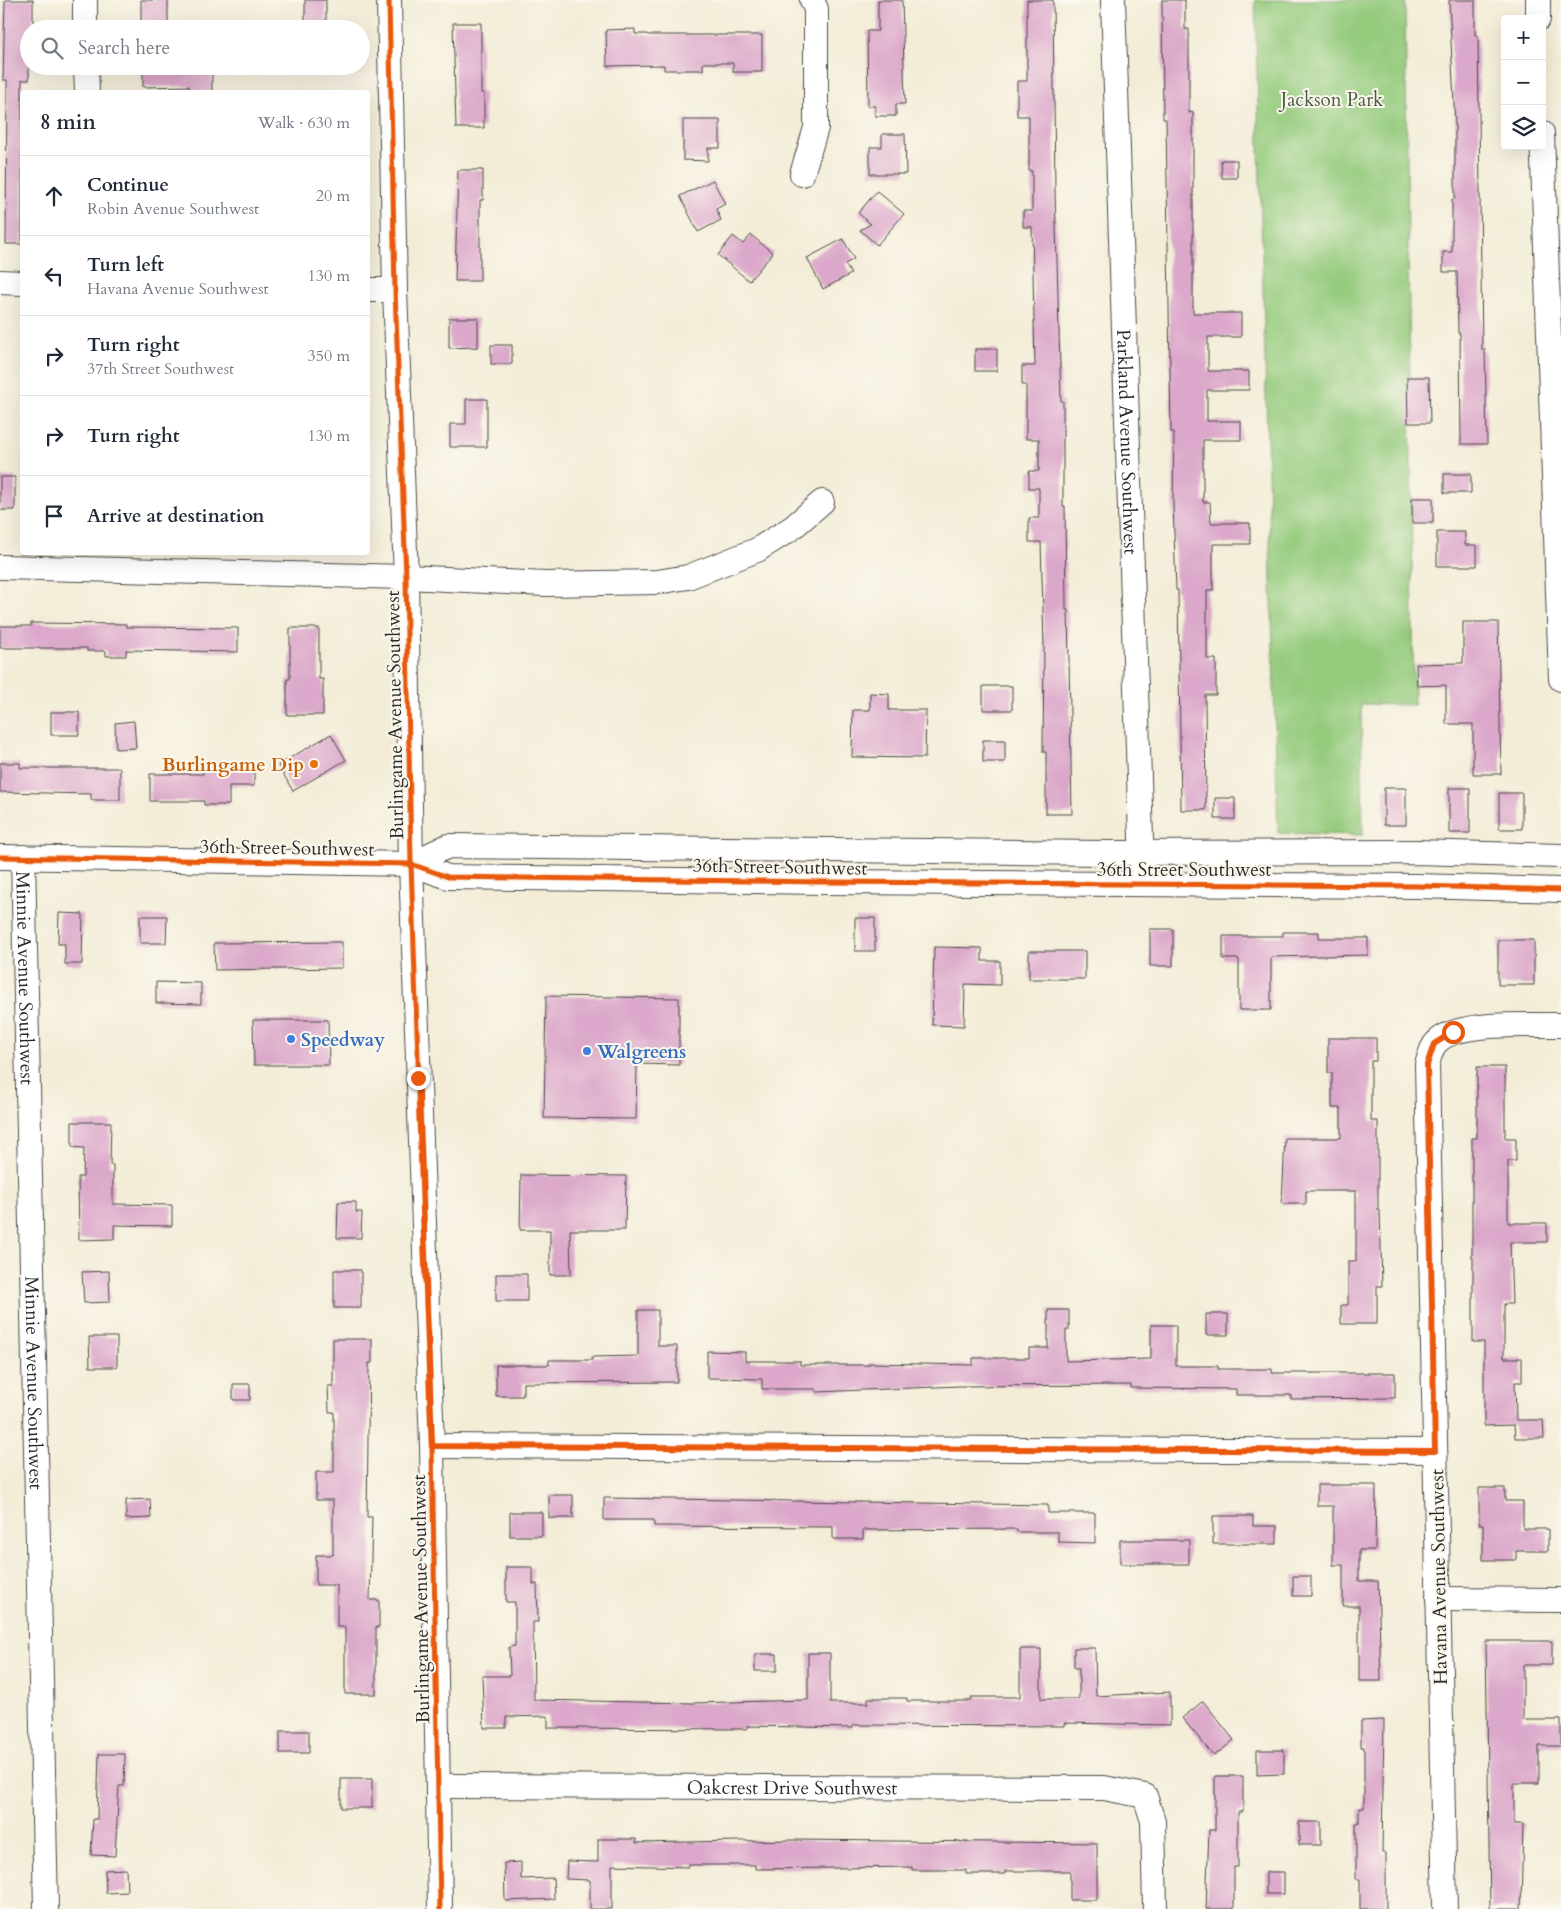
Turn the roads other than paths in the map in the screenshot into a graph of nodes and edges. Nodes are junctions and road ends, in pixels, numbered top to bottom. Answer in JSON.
{"nodes":[{"id":1,"x":84,"y":0,"type":"edge"},
{"id":2,"x":389,"y":0,"type":"edge"},
{"id":3,"x":812,"y":0,"type":"edge"},
{"id":4,"x":1113,"y":0,"type":"edge"},
{"id":5,"x":1538,"y":0,"type":"edge"},
{"id":6,"x":1538,"y":15,"type":"edge"},
{"id":7,"x":85,"y":20,"type":"edge"},
{"id":8,"x":86,"y":75,"type":"edge"},
{"id":9,"x":87,"y":90,"type":"edge"},
{"id":10,"x":1543,"y":150,"type":"edge"},
{"id":11,"x":802,"y":174,"type":"dead end"},
{"id":12,"x":0,"y":282,"type":"edge"},
{"id":13,"x":20,"y":283,"type":"edge"},
{"id":14,"x":370,"y":290,"type":"edge"},
{"id":15,"x":395,"y":290,"type":"junction"},
{"id":16,"x":1554,"y":296,"type":"edge"},
{"id":17,"x":822,"y":502,"type":"dead end"},
{"id":18,"x":0,"y":567,"type":"edge"},
{"id":19,"x":406,"y":577,"type":"junction"},
{"id":20,"x":1561,"y":679,"type":"edge"},
{"id":21,"x":768,"y":850,"type":"junction"},
{"id":22,"x":1141,"y":852,"type":"junction"},
{"id":23,"x":1561,"y":856,"type":"edge"},
{"id":24,"x":11,"y":857,"type":"edge"},
{"id":25,"x":411,"y":864,"type":"junction"},
{"id":26,"x":675,"y":879,"type":"junction"},
{"id":27,"x":1143,"y":884,"type":"junction"},
{"id":28,"x":1561,"y":890,"type":"edge"},
{"id":29,"x":1561,"y":1025,"type":"edge"},
{"id":30,"x":432,"y":1446,"type":"junction"},
{"id":31,"x":1435,"y":1451,"type":"junction"},
{"id":32,"x":1438,"y":1599,"type":"junction"},
{"id":33,"x":1561,"y":1600,"type":"edge"},
{"id":34,"x":438,"y":1786,"type":"junction"},
{"id":35,"x":46,"y":1909,"type":"edge"},
{"id":36,"x":440,"y":1909,"type":"edge"},
{"id":37,"x":1155,"y":1909,"type":"edge"},
{"id":38,"x":1445,"y":1909,"type":"edge"}],
"edges":[{"from":1,"to":7,"type":"street"},
{"from":2,"to":15,"type":"street","name":"Burlingame Avenue Southwest"},
{"from":3,"to":11,"type":"street"},
{"from":4,"to":22,"type":"street","name":"Parkland Avenue Southwest"},
{"from":5,"to":6,"type":"street"},
{"from":8,"to":9,"type":"street"},
{"from":10,"to":16,"type":"street"},
{"from":12,"to":13,"type":"street"},
{"from":14,"to":15,"type":"street"},
{"from":15,"to":19,"type":"street","name":"Burlingame Avenue Southwest"},
{"from":16,"to":20,"type":"street"},
{"from":17,"to":19,"type":"street"},
{"from":18,"to":19,"type":"street"},
{"from":19,"to":25,"type":"street","name":"Burlingame Avenue Southwest"},
{"from":21,"to":22,"type":"street","name":"36th Street Southwest"},
{"from":21,"to":25,"type":"street","name":"36th Street Southwest"},
{"from":21,"to":26,"type":"street"},
{"from":22,"to":23,"type":"street","name":"36th Street Southwest"},
{"from":22,"to":27,"type":"street","name":"Parkland Avenue Southwest"},
{"from":24,"to":25,"type":"street","name":"36th Street Southwest"},
{"from":24,"to":35,"type":"street","name":"Minnie Avenue Southwest"},
{"from":25,"to":26,"type":"street","name":"36th Street Southwest"},
{"from":25,"to":30,"type":"street","name":"Burlingame Avenue Southwest"},
{"from":26,"to":27,"type":"street","name":"36th Street Southwest"},
{"from":27,"to":28,"type":"street","name":"36th Street Southwest"},
{"from":29,"to":31,"type":"street","name":"Havana Avenue Southwest"},
{"from":30,"to":31,"type":"street"},
{"from":30,"to":34,"type":"street","name":"Burlingame Avenue Southwest"},
{"from":31,"to":32,"type":"street","name":"Havana Avenue Southwest"},
{"from":32,"to":33,"type":"street"},
{"from":32,"to":38,"type":"street","name":"Havana Avenue Southwest"},
{"from":34,"to":36,"type":"street","name":"Burlingame Avenue Southwest"},
{"from":34,"to":37,"type":"street","name":"Oakcrest Drive Southwest"}]}
